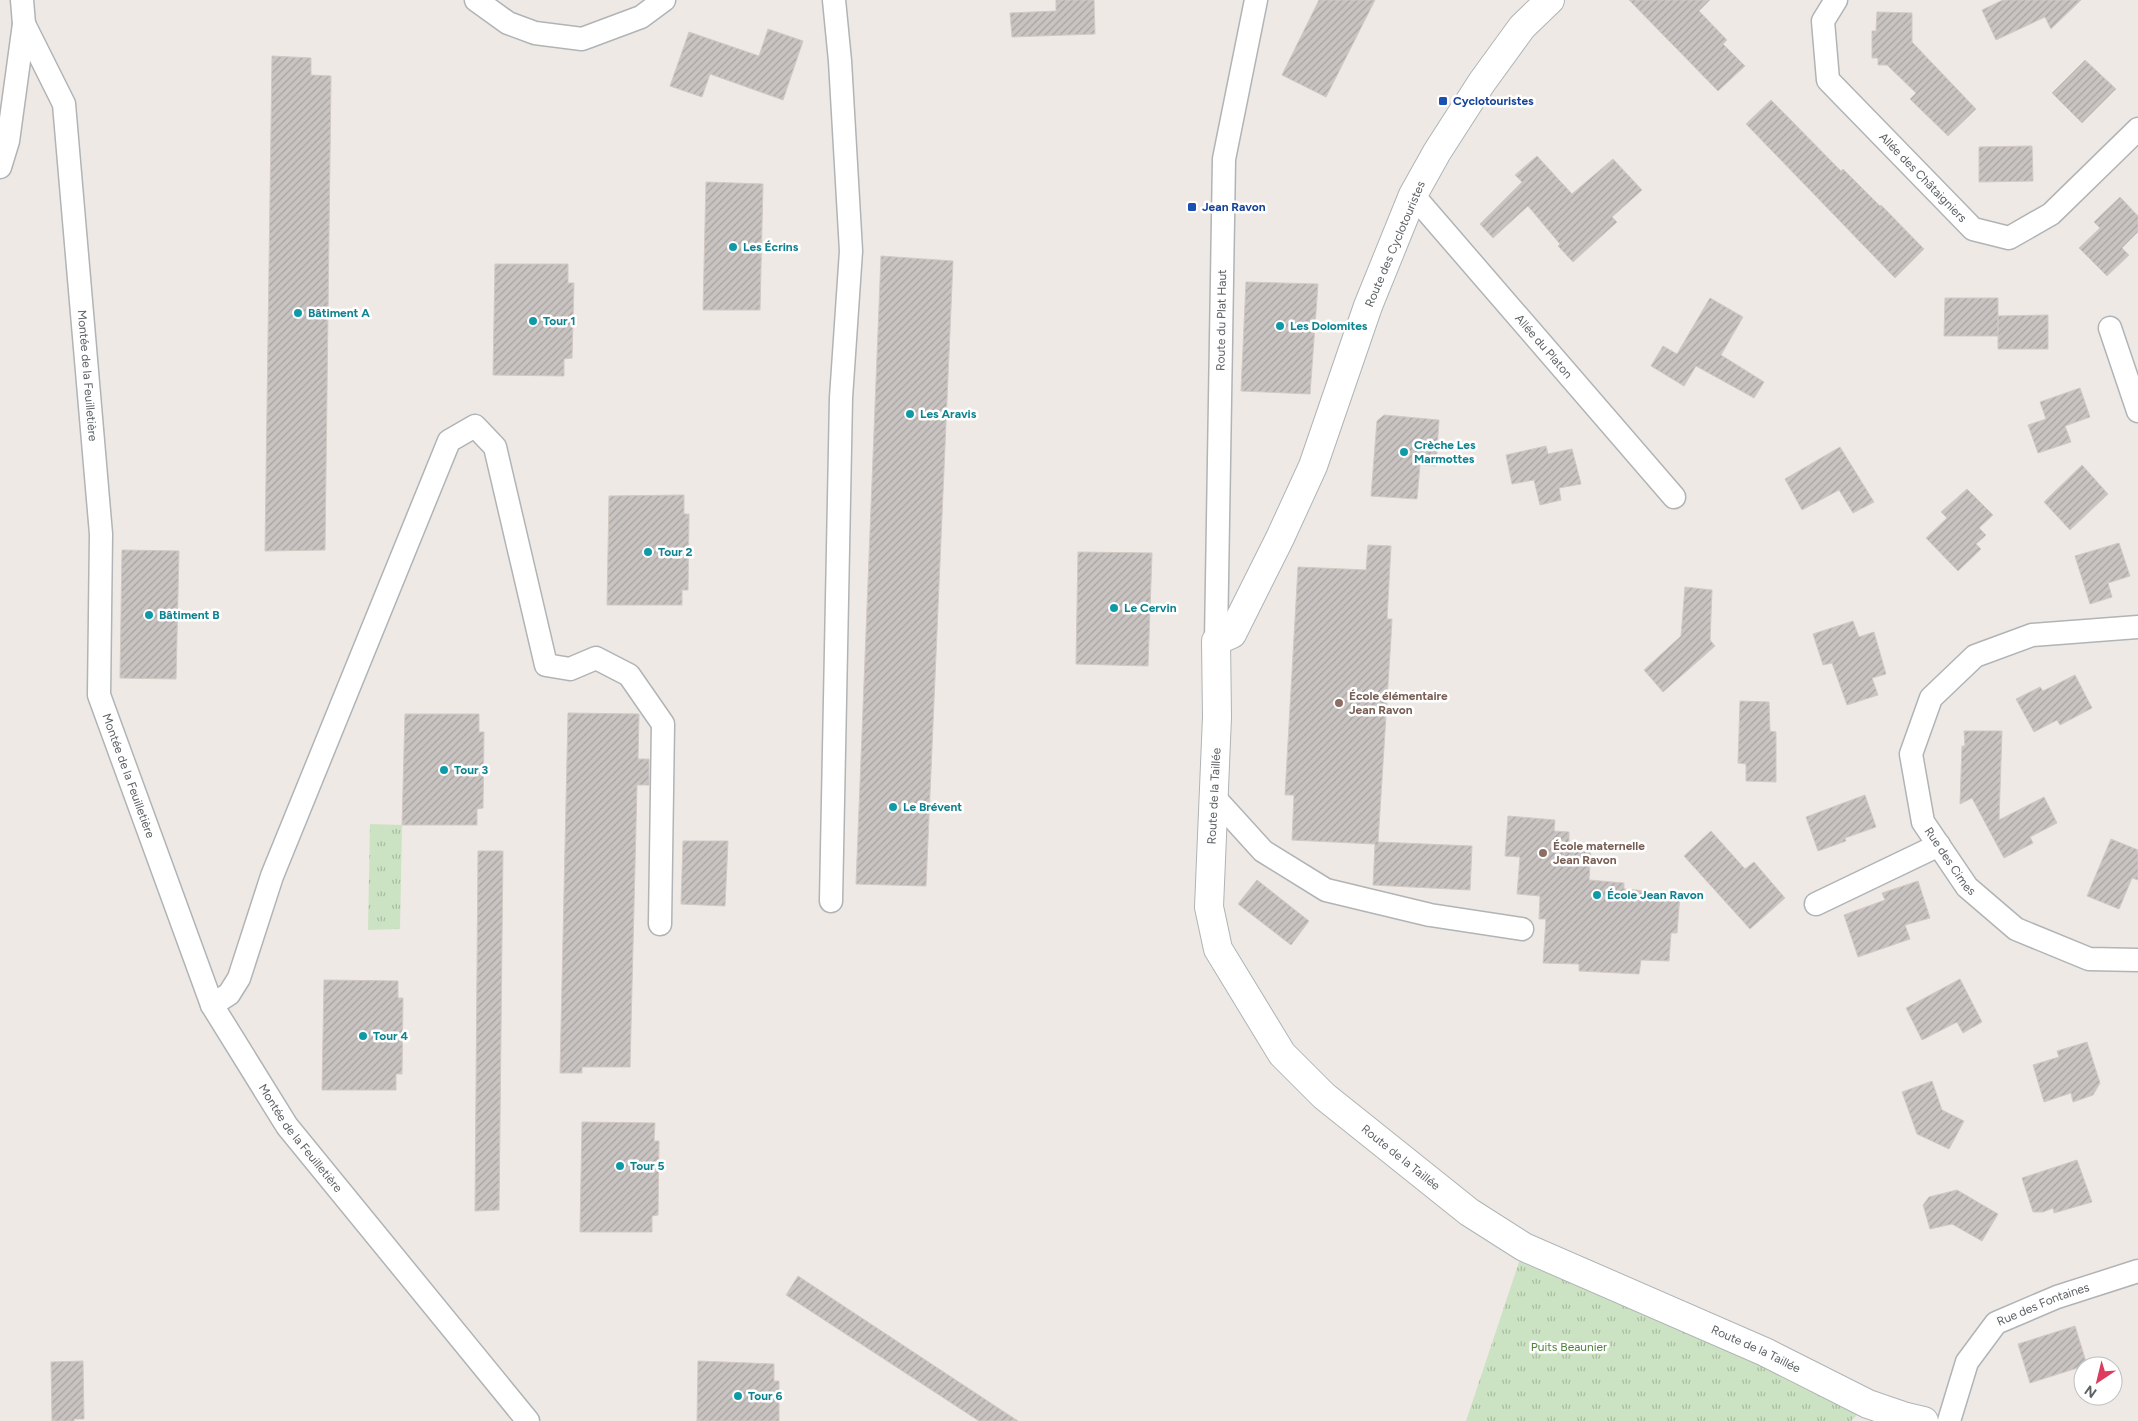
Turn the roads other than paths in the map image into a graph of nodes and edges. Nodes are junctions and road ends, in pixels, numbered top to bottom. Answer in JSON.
{"nodes":[{"id":1,"x":22,"y":0,"type":"edge"},
{"id":2,"x":476,"y":0,"type":"edge"},
{"id":3,"x":664,"y":0,"type":"edge"},
{"id":4,"x":834,"y":0,"type":"edge"},
{"id":5,"x":1256,"y":0,"type":"edge"},
{"id":6,"x":1550,"y":0,"type":"edge"},
{"id":7,"x":1836,"y":0,"type":"edge"},
{"id":8,"x":24,"y":24,"type":"junction"},
{"id":9,"x":2138,"y":128,"type":"edge"},
{"id":10,"x":0,"y":167,"type":"edge"},
{"id":11,"x":1413,"y":195,"type":"junction"},
{"id":12,"x":2110,"y":328,"type":"dead end"},
{"id":13,"x":2136,"y":397,"type":"edge"},
{"id":14,"x":1674,"y":497,"type":"dead end"},
{"id":15,"x":2138,"y":627,"type":"edge"},
{"id":16,"x":1216,"y":642,"type":"junction"},
{"id":17,"x":1214,"y":796,"type":"junction"},
{"id":18,"x":1939,"y":845,"type":"junction"},
{"id":19,"x":830,"y":901,"type":"dead end"},
{"id":20,"x":1816,"y":904,"type":"dead end"},
{"id":21,"x":660,"y":924,"type":"dead end"},
{"id":22,"x":1522,"y":929,"type":"dead end"},
{"id":23,"x":2138,"y":960,"type":"edge"},
{"id":24,"x":212,"y":1005,"type":"junction"},
{"id":25,"x":2138,"y":1270,"type":"edge"},
{"id":26,"x":528,"y":1421,"type":"edge"},
{"id":27,"x":1924,"y":1421,"type":"edge"},
{"id":28,"x":1949,"y":1421,"type":"edge"}],
"edges":[{"from":1,"to":8,"type":"street"},
{"from":2,"to":3,"type":"street"},
{"from":4,"to":19,"type":"street"},
{"from":5,"to":16,"type":"street","name":"Route du Plat Haut"},
{"from":6,"to":11,"type":"street","name":"Route des Cyclotouristes"},
{"from":7,"to":9,"type":"street","name":"Allée des Châtaigniers"},
{"from":8,"to":10,"type":"street"},
{"from":8,"to":24,"type":"street","name":"Montée de la Feuilletière"},
{"from":11,"to":14,"type":"street","name":"Allée du Platon"},
{"from":11,"to":16,"type":"street","name":"Route des Cyclotouristes"},
{"from":12,"to":13,"type":"street"},
{"from":15,"to":18,"type":"street","name":"Rue des Cimes"},
{"from":16,"to":17,"type":"street","name":"Route de la Taillée"},
{"from":17,"to":22,"type":"street"},
{"from":17,"to":27,"type":"street","name":"Route de la Taillée"},
{"from":18,"to":20,"type":"street"},
{"from":18,"to":23,"type":"street","name":"Rue des Cimes"},
{"from":21,"to":24,"type":"street"},
{"from":24,"to":26,"type":"street","name":"Montée de la Feuilletière"},
{"from":25,"to":28,"type":"street","name":"Rue des Fontaines"}]}
